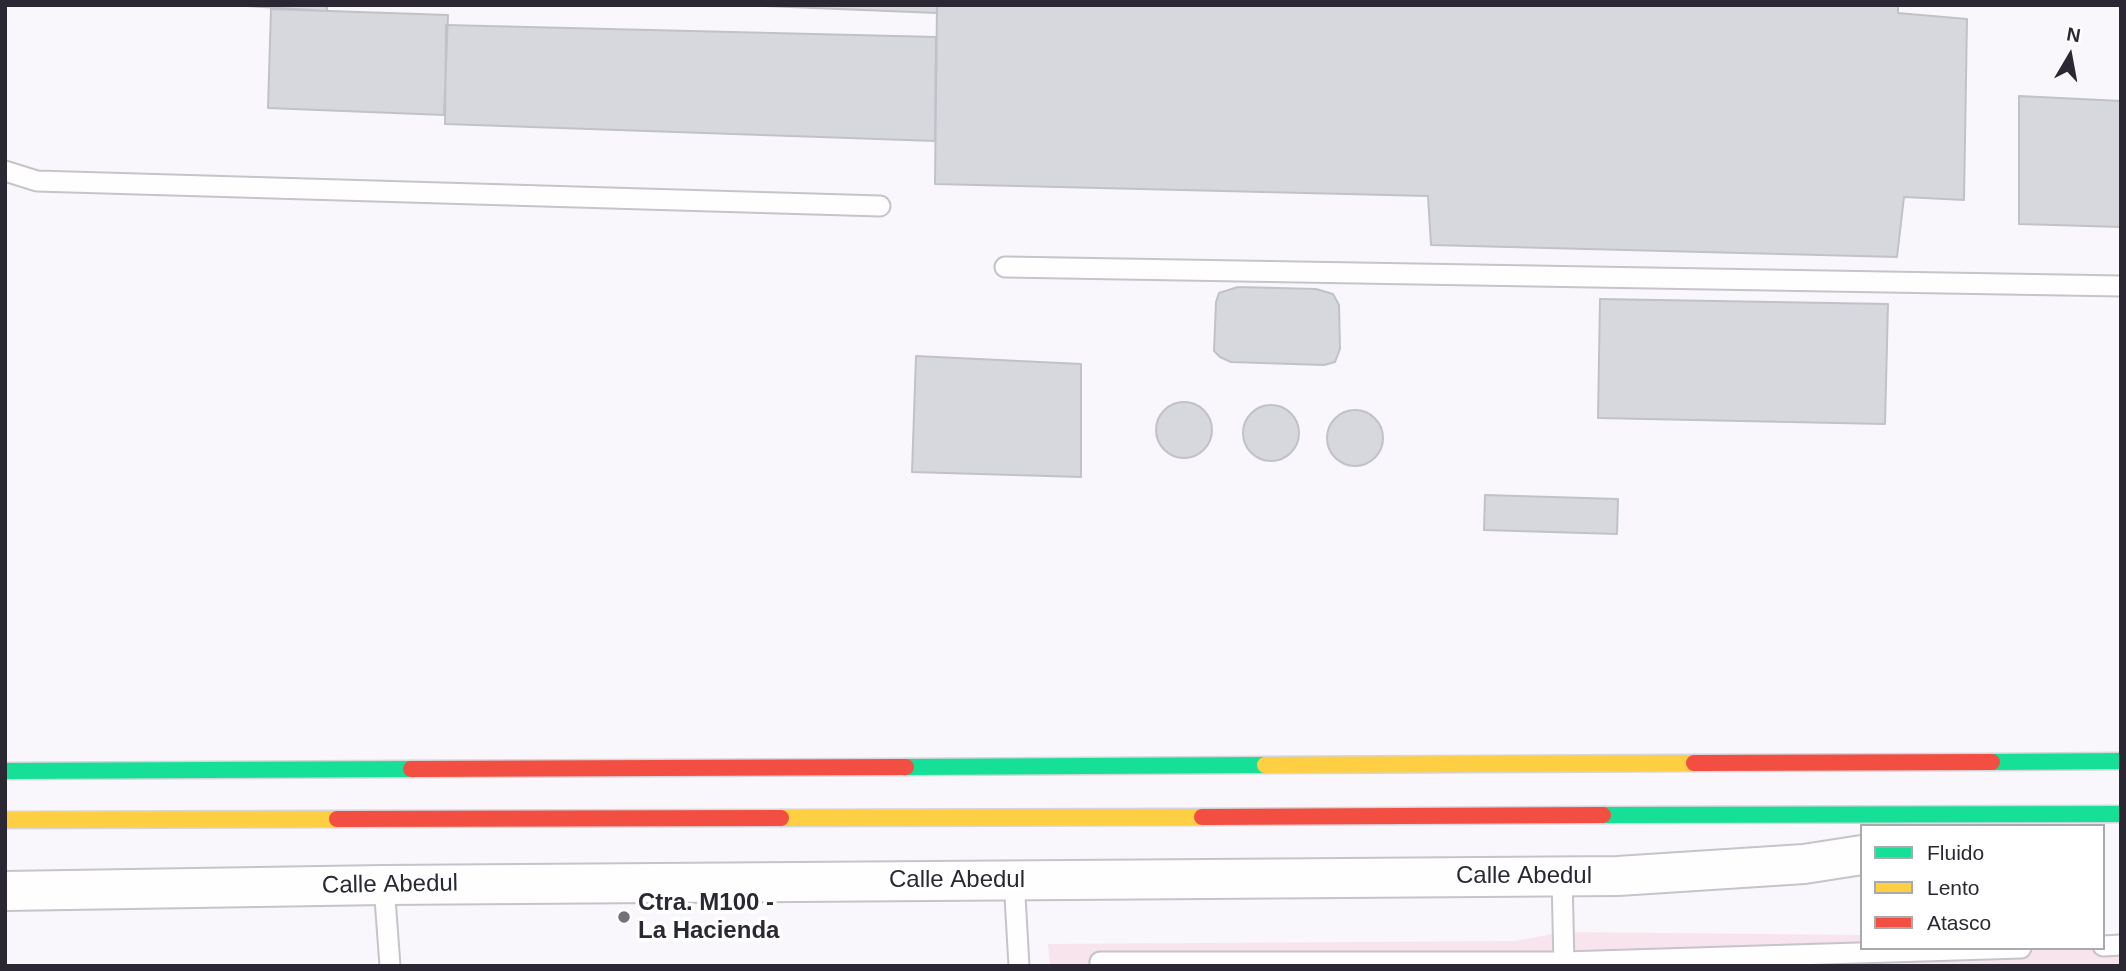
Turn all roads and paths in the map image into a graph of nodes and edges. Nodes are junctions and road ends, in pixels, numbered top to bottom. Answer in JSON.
{"nodes":[{"id":1,"x":5,"y":171,"type":"edge"},
{"id":2,"x":880,"y":206,"type":"dead end"},
{"id":3,"x":1005,"y":267,"type":"dead end"},
{"id":4,"x":2121,"y":286,"type":"edge"},
{"id":5,"x":2121,"y":761,"type":"edge"},
{"id":6,"x":5,"y":771,"type":"edge"},
{"id":7,"x":2121,"y":814,"type":"edge"},
{"id":8,"x":5,"y":820,"type":"edge"},
{"id":9,"x":2061,"y":824,"type":"edge"},
{"id":10,"x":1860,"y":855,"type":"edge"},
{"id":11,"x":1562,"y":875,"type":"junction"},
{"id":12,"x":1014,"y":879,"type":"junction"},
{"id":13,"x":384,"y":885,"type":"junction"},
{"id":14,"x":5,"y":889,"type":"edge"},
{"id":15,"x":1964,"y":950,"type":"edge"},
{"id":16,"x":1564,"y":964,"type":"edge"},
{"id":17,"x":390,"y":966,"type":"edge"},
{"id":18,"x":1018,"y":966,"type":"edge"},
{"id":19,"x":1100,"y":966,"type":"edge"}],
"edges":[{"from":1,"to":2,"type":"lane"},
{"from":3,"to":4,"type":"lane"},
{"from":5,"to":6,"type":"highway"},
{"from":7,"to":8,"type":"highway"},
{"from":7,"to":9,"type":"street"},
{"from":10,"to":11,"type":"street","name":"Calle Abedul"},
{"from":11,"to":12,"type":"street","name":"Calle Abedul"},
{"from":11,"to":16,"type":"lane"},
{"from":12,"to":13,"type":"street","name":"Calle Abedul"},
{"from":12,"to":18,"type":"lane"},
{"from":13,"to":14,"type":"street","name":"Calle Abedul"},
{"from":13,"to":17,"type":"lane"},
{"from":15,"to":16,"type":"lane"},
{"from":16,"to":19,"type":"lane"}]}
